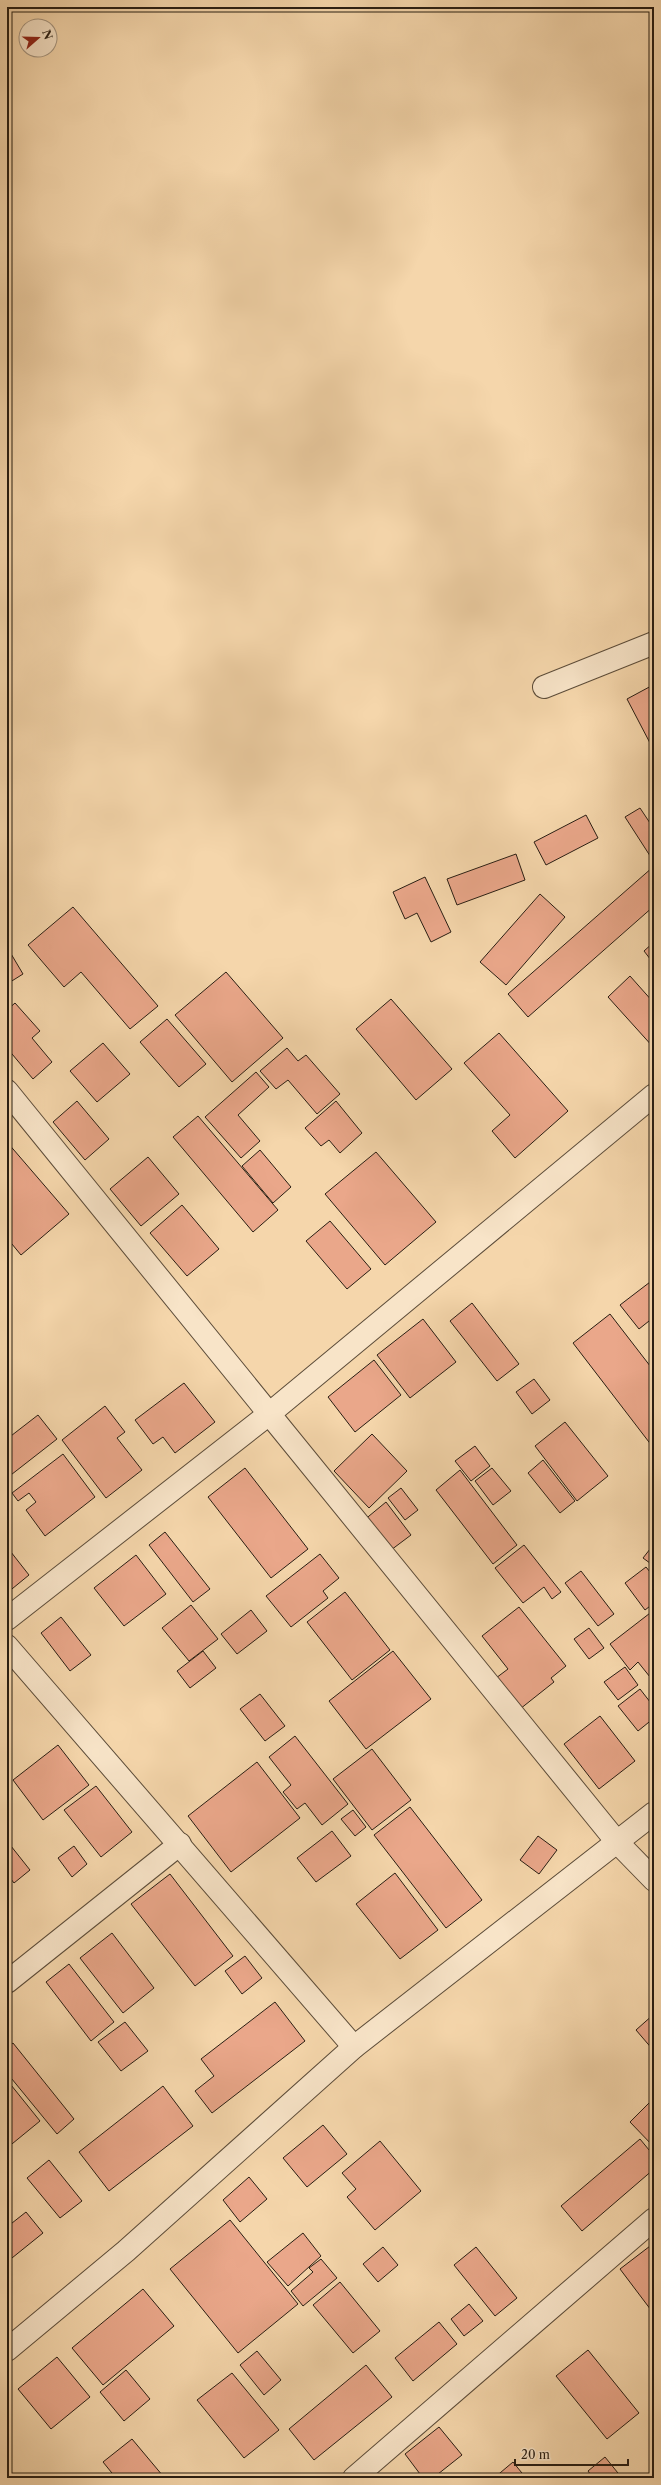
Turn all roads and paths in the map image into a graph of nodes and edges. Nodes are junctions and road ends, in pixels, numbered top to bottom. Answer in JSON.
{"nodes":[{"id":1,"x":654,"y":643,"type":"edge"},
{"id":2,"x":544,"y":687,"type":"dead end"},
{"id":3,"x":7,"y":1091,"type":"edge"},
{"id":4,"x":654,"y":1095,"type":"edge"},
{"id":5,"x":269,"y":1414,"type":"junction"},
{"id":6,"x":7,"y":1619,"type":"edge"},
{"id":7,"x":7,"y":1646,"type":"edge"},
{"id":8,"x":654,"y":1813,"type":"edge"},
{"id":9,"x":617,"y":1842,"type":"junction"},
{"id":10,"x":180,"y":1844,"type":"junction"},
{"id":11,"x":654,"y":1880,"type":"edge"},
{"id":12,"x":7,"y":1982,"type":"edge"},
{"id":13,"x":354,"y":2047,"type":"junction"},
{"id":14,"x":654,"y":2219,"type":"edge"},
{"id":15,"x":7,"y":2350,"type":"edge"},
{"id":16,"x":354,"y":2478,"type":"edge"}],
"edges":[{"from":1,"to":2,"type":"street"},
{"from":3,"to":5,"type":"street"},
{"from":4,"to":5,"type":"street"},
{"from":5,"to":6,"type":"street"},
{"from":5,"to":9,"type":"street"},
{"from":7,"to":10,"type":"street"},
{"from":8,"to":9,"type":"street"},
{"from":9,"to":11,"type":"street"},
{"from":9,"to":13,"type":"street"},
{"from":10,"to":12,"type":"street"},
{"from":10,"to":13,"type":"street"},
{"from":13,"to":15,"type":"street"},
{"from":14,"to":16,"type":"street"}]}
